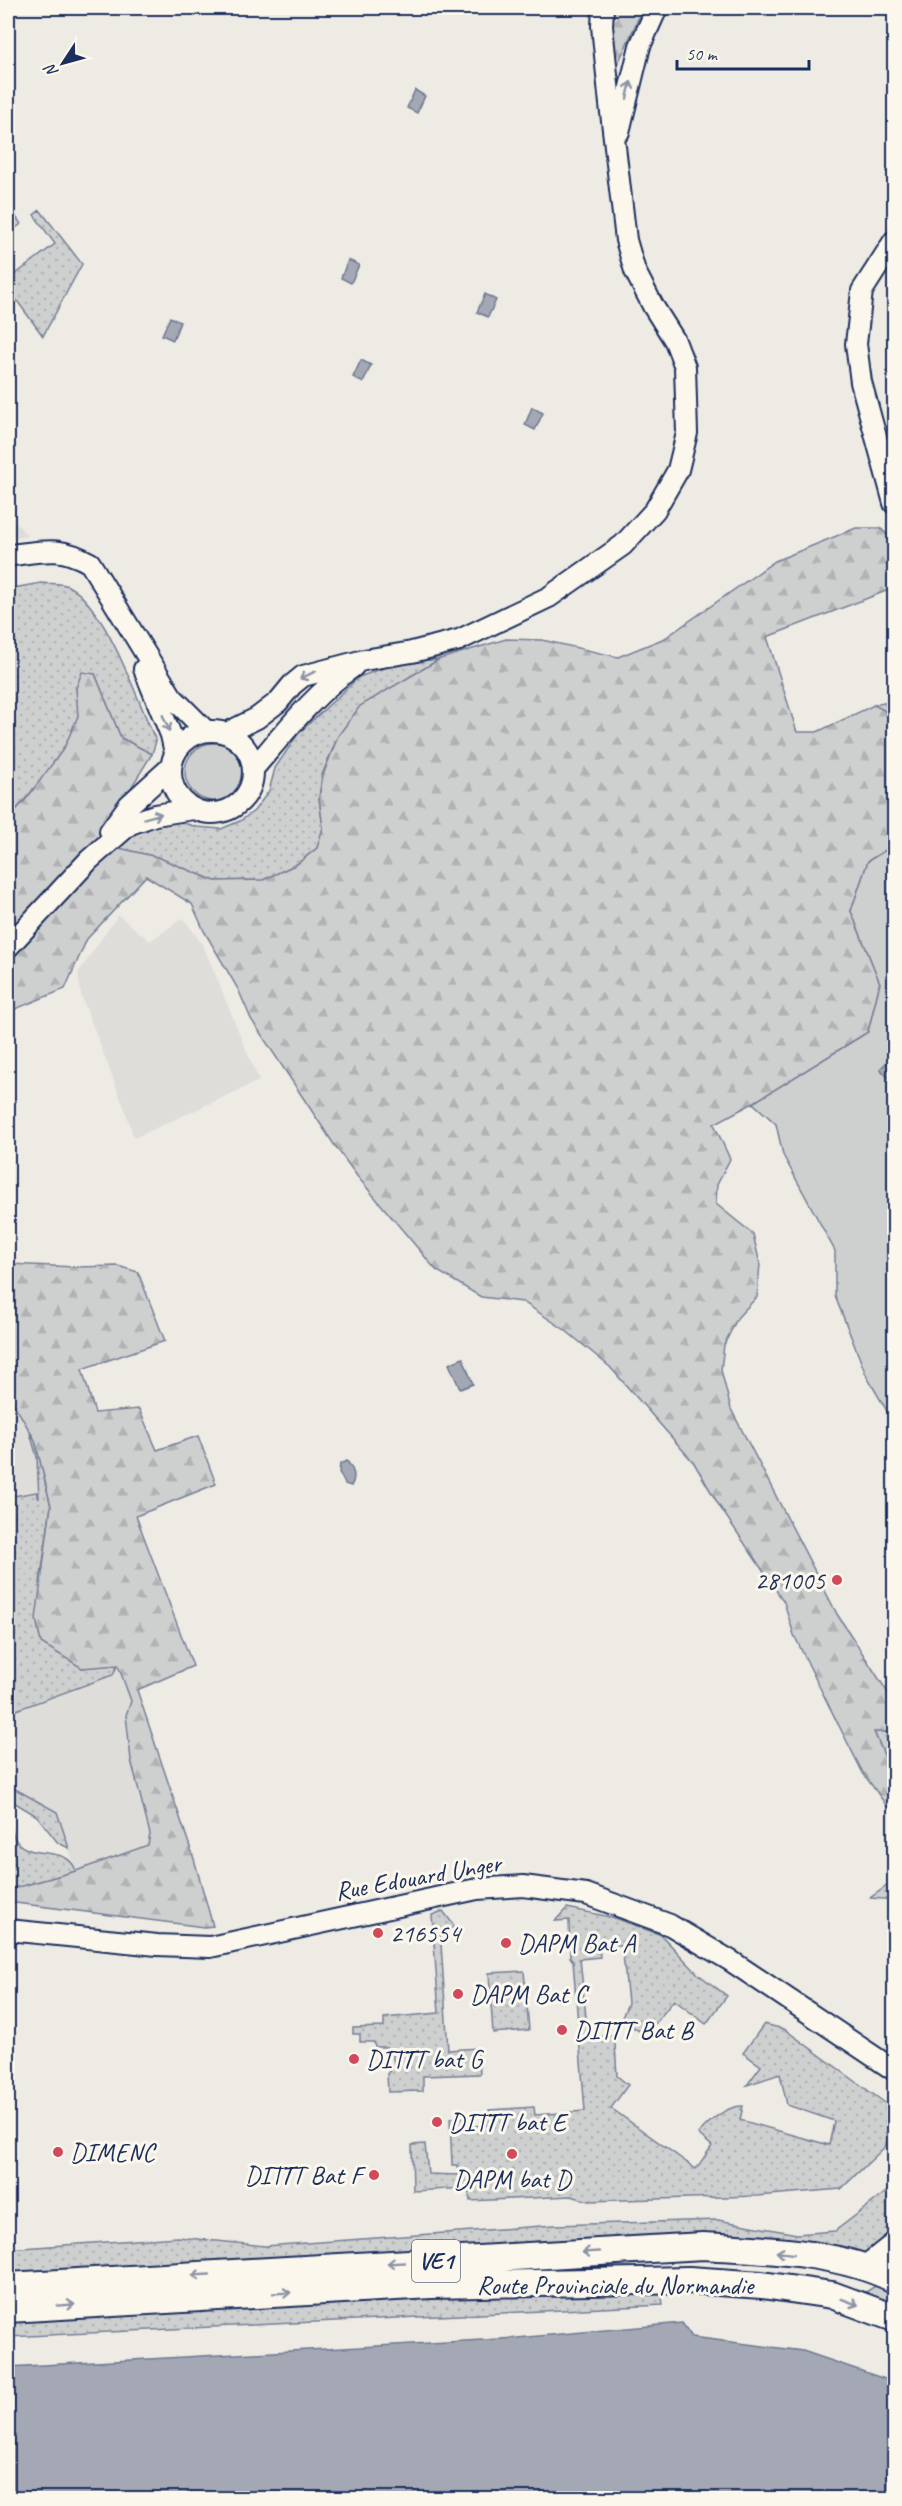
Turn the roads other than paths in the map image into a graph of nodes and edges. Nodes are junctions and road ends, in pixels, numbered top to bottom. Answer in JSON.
{"nodes":[{"id":1,"x":603,"y":8,"type":"edge"},
{"id":2,"x":657,"y":8,"type":"edge"},
{"id":3,"x":616,"y":147,"type":"junction"},
{"id":4,"x":894,"y":241,"type":"edge"},
{"id":5,"x":894,"y":503,"type":"edge"},
{"id":6,"x":8,"y":557,"type":"edge"},
{"id":7,"x":119,"y":611,"type":"junction"},
{"id":8,"x":364,"y":660,"type":"junction"},
{"id":9,"x":207,"y":731,"type":"junction"},
{"id":10,"x":227,"y":733,"type":"junction"},
{"id":11,"x":173,"y":760,"type":"junction"},
{"id":12,"x":253,"y":769,"type":"junction"},
{"id":13,"x":193,"y":809,"type":"junction"},
{"id":14,"x":89,"y":860,"type":"junction"},
{"id":15,"x":8,"y":947,"type":"edge"},
{"id":16,"x":8,"y":1930,"type":"edge"},
{"id":17,"x":842,"y":2033,"type":"junction"},
{"id":18,"x":894,"y":2070,"type":"edge"},
{"id":19,"x":894,"y":2080,"type":"edge"},
{"id":20,"x":894,"y":2243,"type":"edge"},
{"id":21,"x":894,"y":2254,"type":"edge"},
{"id":22,"x":878,"y":2272,"type":"edge"},
{"id":23,"x":689,"y":2280,"type":"junction"},
{"id":24,"x":8,"y":2286,"type":"edge"},
{"id":25,"x":8,"y":2309,"type":"edge"},
{"id":26,"x":894,"y":2318,"type":"edge"}],
"edges":[{"from":1,"to":3,"type":"street"},
{"from":3,"to":2,"type":"street","one_way":true},
{"from":3,"to":8,"type":"street"},
{"from":4,"to":5,"type":"street"},
{"from":6,"to":7,"type":"street"},
{"from":7,"to":9,"type":"street"},
{"from":7,"to":11,"type":"street","one_way":true},
{"from":8,"to":10,"type":"street","one_way":true},
{"from":8,"to":12,"type":"street"},
{"from":9,"to":10,"type":"street"},
{"from":9,"to":11,"type":"street"},
{"from":10,"to":12,"type":"street"},
{"from":11,"to":13,"type":"street"},
{"from":11,"to":14,"type":"street"},
{"from":12,"to":13,"type":"street"},
{"from":14,"to":13,"type":"street","one_way":true},
{"from":14,"to":15,"type":"street"},
{"from":16,"to":17,"type":"street","name":"Rue Edouard Unger"},
{"from":17,"to":18,"type":"street","name":"Rue Edouard Unger"},
{"from":17,"to":19,"type":"street","name":"Rue Edouard Unger"},
{"from":20,"to":22,"type":"street"},
{"from":21,"to":22,"type":"street"},
{"from":22,"to":23,"type":"main road"},
{"from":22,"to":24,"type":"main road","name":"Route Provinciale du Normandie","number":"VE1","one_way":true},
{"from":25,"to":23,"type":"main road","name":"Route Provinciale du Normandie","number":"VE1","one_way":true},
{"from":23,"to":26,"type":"main road","name":"Route Provinciale du Normandie","number":"VE1","one_way":true}]}
